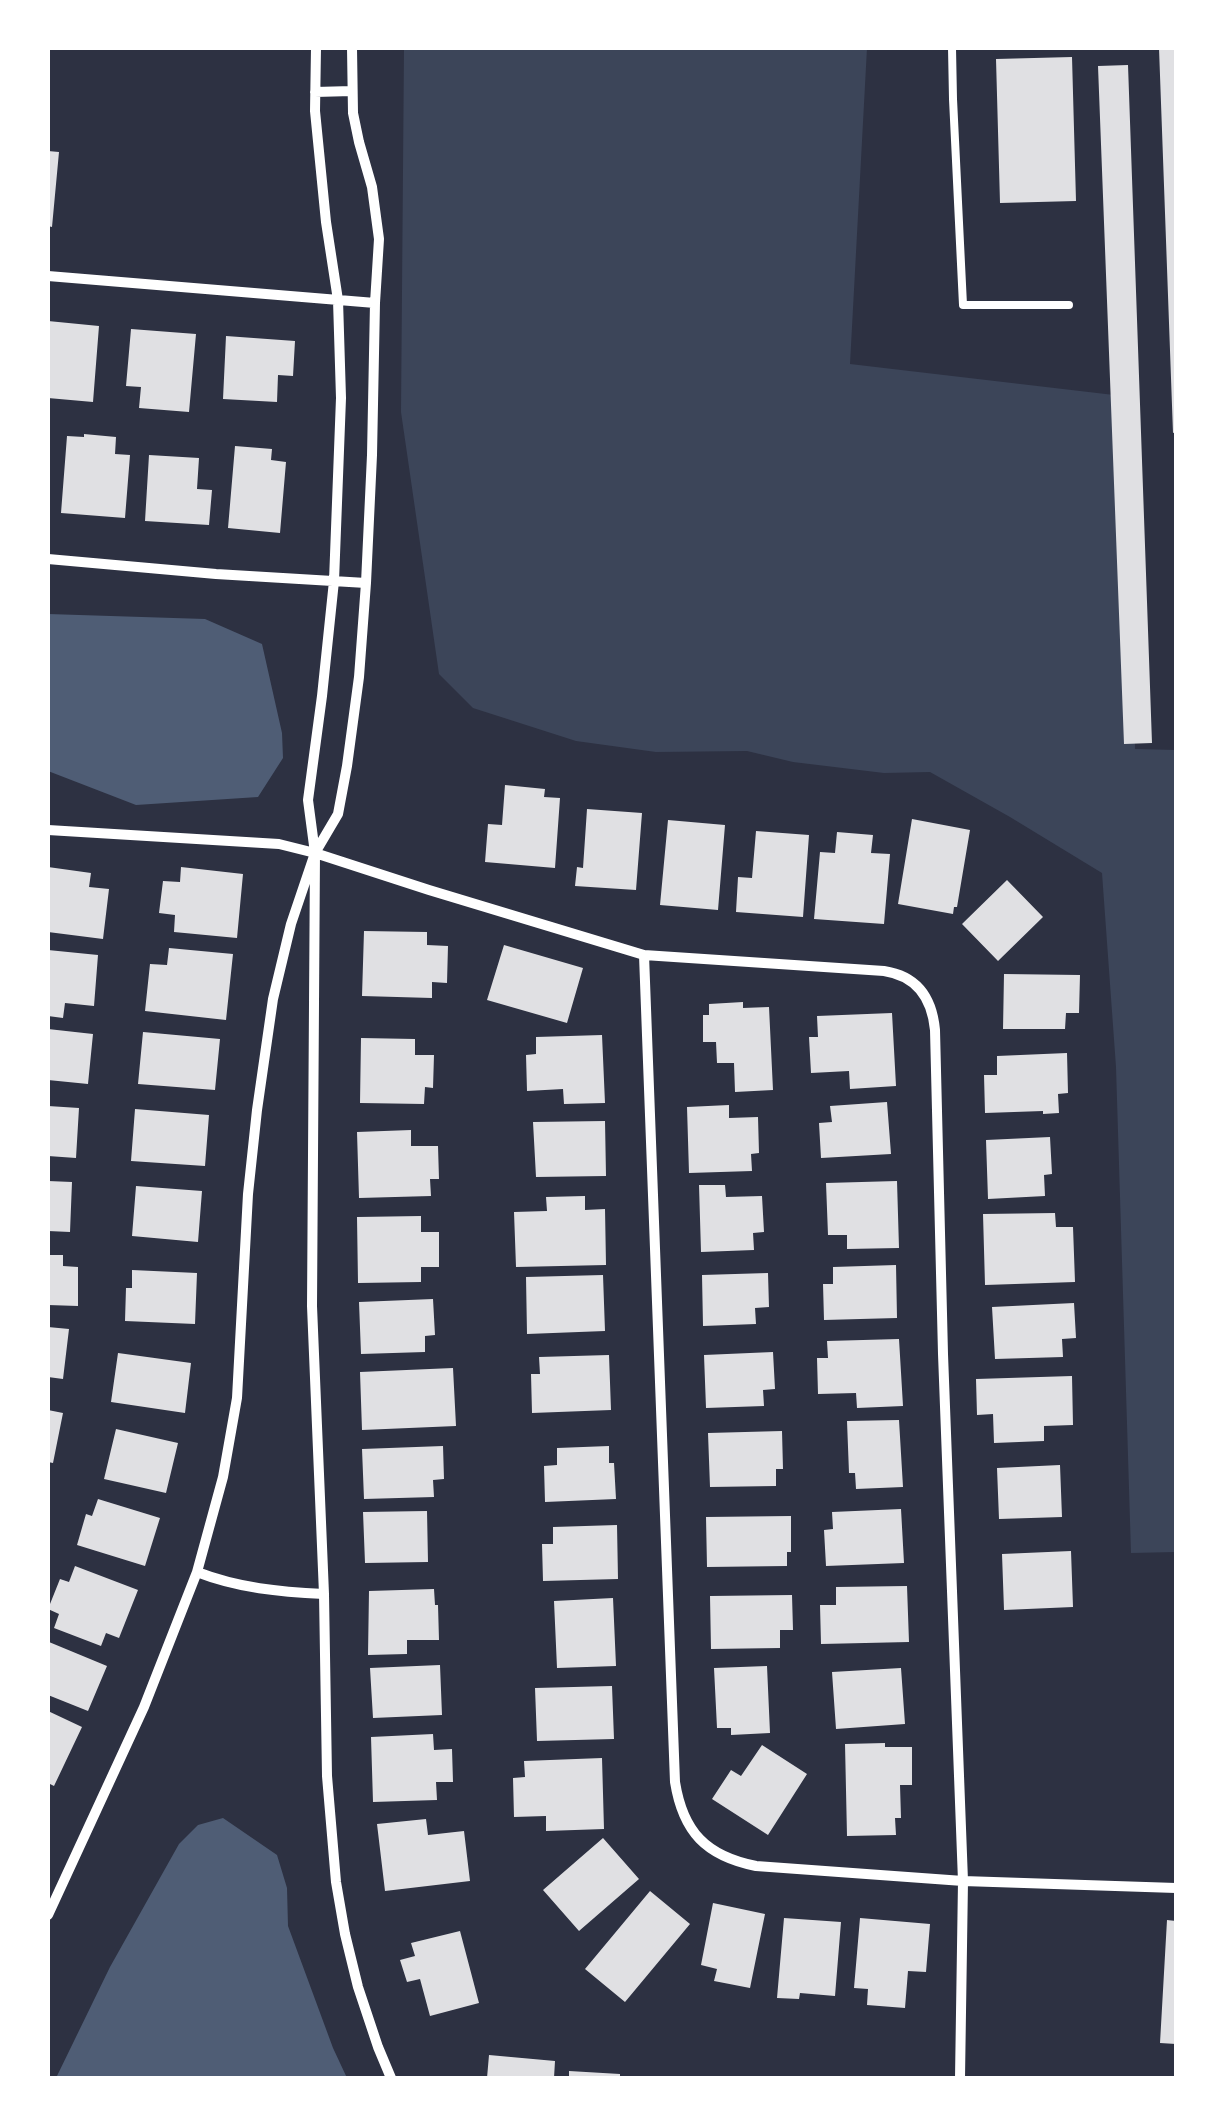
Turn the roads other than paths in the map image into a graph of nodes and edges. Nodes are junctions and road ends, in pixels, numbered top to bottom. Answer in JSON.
{"nodes":[{"id":1,"x":316,"y":48,"type":"edge"},
{"id":2,"x":352,"y":48,"type":"edge"},
{"id":3,"x":952,"y":48,"type":"edge"},
{"id":4,"x":352,"y":90,"type":"junction"},
{"id":5,"x":315,"y":92,"type":"junction"},
{"id":6,"x":48,"y":276,"type":"edge"},
{"id":7,"x":338,"y":300,"type":"junction"},
{"id":8,"x":375,"y":303,"type":"junction"},
{"id":9,"x":1069,"y":305,"type":"dead end"},
{"id":10,"x":48,"y":559,"type":"edge"},
{"id":11,"x":334,"y":581,"type":"junction"},
{"id":12,"x":366,"y":583,"type":"junction"},
{"id":13,"x":48,"y":830,"type":"edge"},
{"id":14,"x":315,"y":853,"type":"junction"},
{"id":15,"x":644,"y":955,"type":"junction"},
{"id":16,"x":197,"y":1572,"type":"junction"},
{"id":17,"x":324,"y":1594,"type":"junction"},
{"id":18,"x":963,"y":1882,"type":"junction"},
{"id":19,"x":1176,"y":1888,"type":"edge"},
{"id":20,"x":48,"y":1915,"type":"edge"},
{"id":21,"x":391,"y":2078,"type":"edge"},
{"id":22,"x":960,"y":2078,"type":"edge"}],
"edges":[{"from":1,"to":5,"type":"street"},
{"from":2,"to":4,"type":"street"},
{"from":3,"to":9,"type":"lane"},
{"from":4,"to":5,"type":"street"},
{"from":4,"to":8,"type":"street"},
{"from":5,"to":7,"type":"street"},
{"from":6,"to":7,"type":"street"},
{"from":7,"to":8,"type":"street"},
{"from":7,"to":11,"type":"street"},
{"from":8,"to":12,"type":"street"},
{"from":10,"to":11,"type":"street"},
{"from":11,"to":12,"type":"street"},
{"from":11,"to":14,"type":"street"},
{"from":12,"to":14,"type":"street"},
{"from":13,"to":14,"type":"street"},
{"from":14,"to":15,"type":"street"},
{"from":14,"to":16,"type":"street"},
{"from":14,"to":17,"type":"street"},
{"from":15,"to":18,"type":"street"},
{"from":15,"to":18,"type":"street"},
{"from":16,"to":17,"type":"street"},
{"from":16,"to":20,"type":"street"},
{"from":17,"to":21,"type":"street"},
{"from":18,"to":19,"type":"street"},
{"from":18,"to":22,"type":"street"}]}
